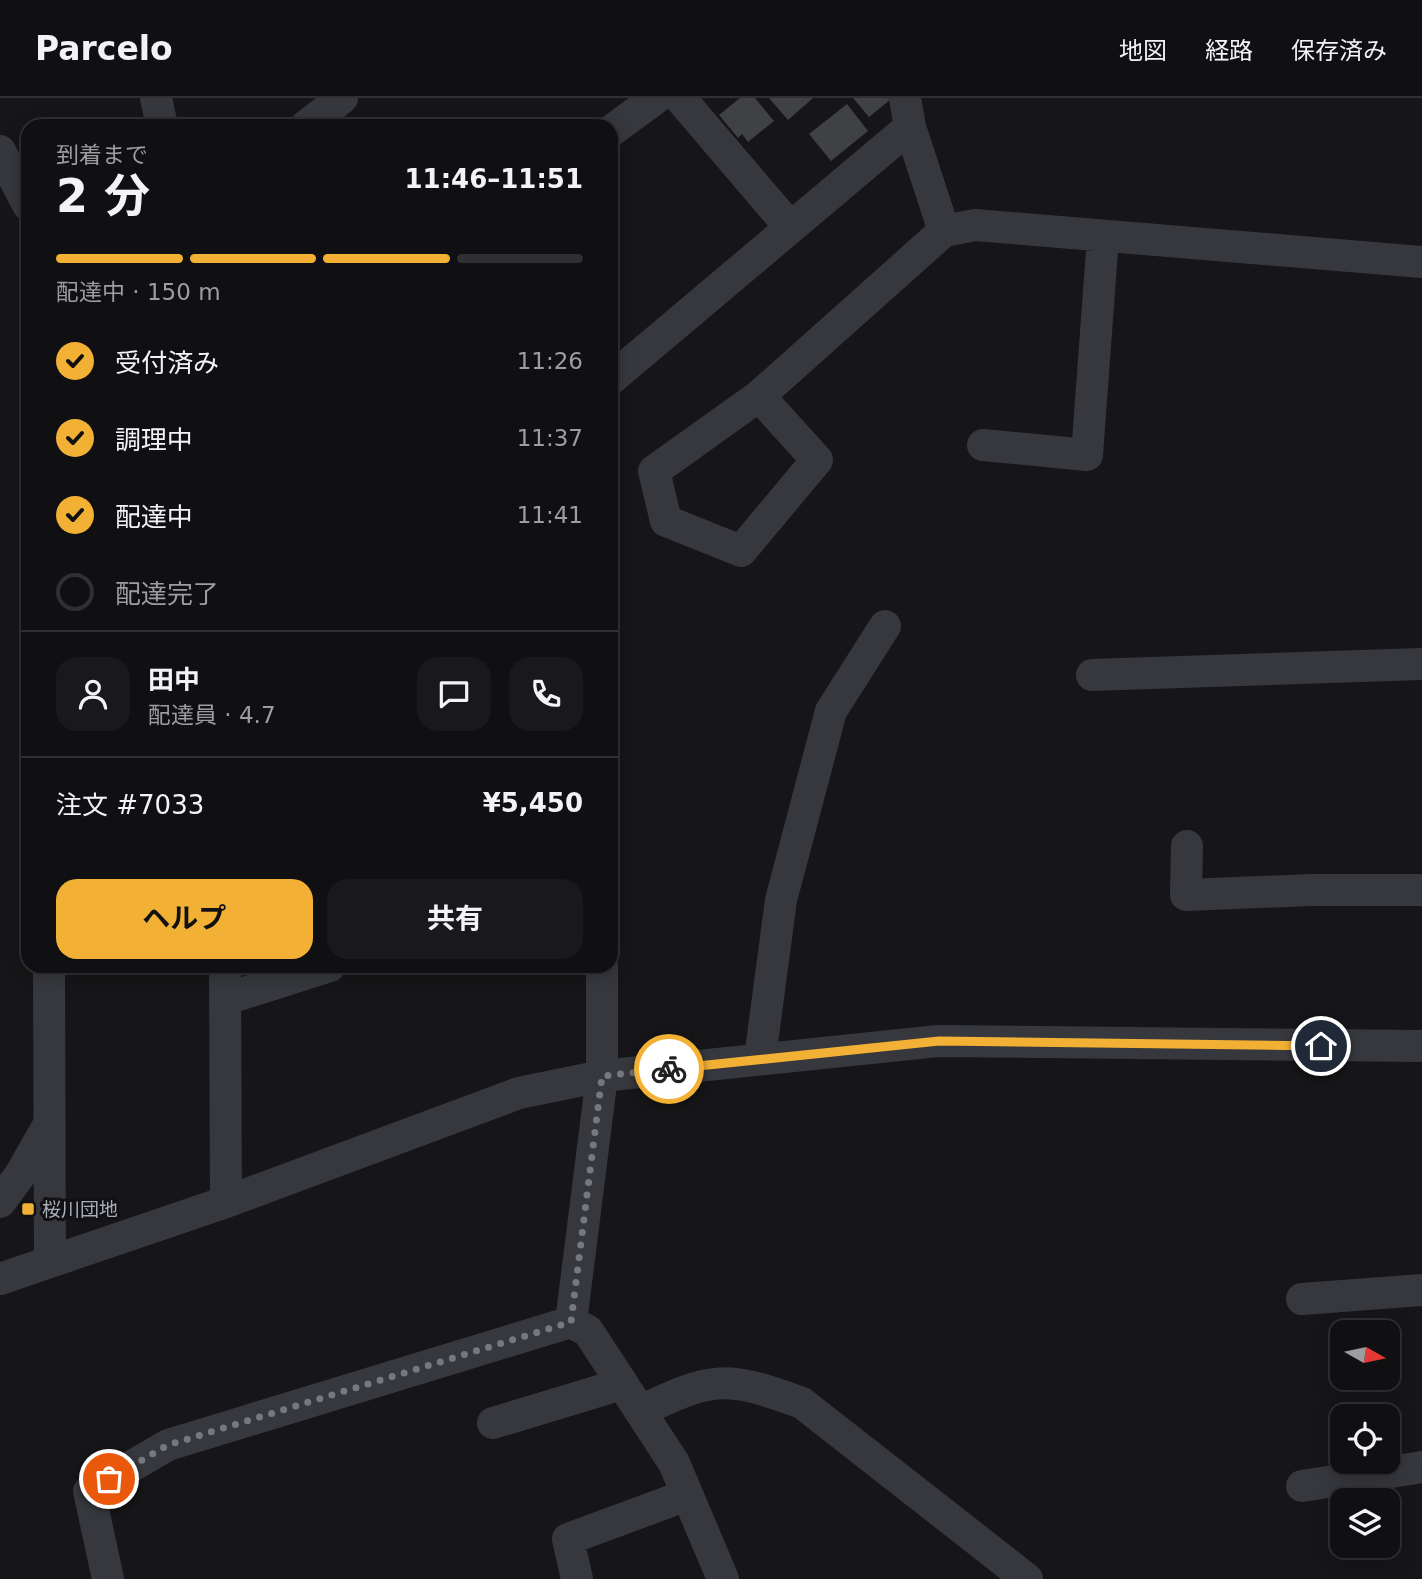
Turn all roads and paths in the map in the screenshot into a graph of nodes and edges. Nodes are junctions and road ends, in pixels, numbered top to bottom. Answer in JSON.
{"nodes":[{"id":1,"x":156,"y":98,"type":"edge"},
{"id":2,"x":656,"y":98,"type":"edge"},
{"id":3,"x":680,"y":98,"type":"edge"},
{"id":4,"x":336,"y":107,"type":"edge"},
{"id":5,"x":907,"y":112,"type":"edge"},
{"id":6,"x":160,"y":119,"type":"edge"},
{"id":7,"x":317,"y":119,"type":"edge"},
{"id":8,"x":618,"y":126,"type":"edge"},
{"id":9,"x":0,"y":151,"type":"edge"},
{"id":10,"x":21,"y":192,"type":"edge"},
{"id":11,"x":790,"y":227,"type":"junction"},
{"id":12,"x":944,"y":231,"type":"junction"},
{"id":13,"x":1103,"y":237,"type":"junction"},
{"id":14,"x":1422,"y":262,"type":"edge"},
{"id":15,"x":618,"y":373,"type":"edge"},
{"id":16,"x":759,"y":396,"type":"junction"},
{"id":17,"x":982,"y":444,"type":"dead end"},
{"id":18,"x":885,"y":626,"type":"dead end"},
{"id":19,"x":1422,"y":664,"type":"edge"},
{"id":20,"x":1092,"y":675,"type":"dead end"},
{"id":21,"x":1187,"y":846,"type":"dead end"},
{"id":22,"x":1422,"y":890,"type":"edge"},
{"id":23,"x":49,"y":973,"type":"edge"},
{"id":24,"x":225,"y":973,"type":"edge"},
{"id":25,"x":308,"y":973,"type":"edge"},
{"id":26,"x":603,"y":973,"type":"edge"},
{"id":27,"x":226,"y":999,"type":"junction"},
{"id":28,"x":1422,"y":1046,"type":"edge"},
{"id":29,"x":760,"y":1058,"type":"junction"},
{"id":30,"x":602,"y":1076,"type":"junction"},
{"id":31,"x":49,"y":1125,"type":"junction"},
{"id":32,"x":0,"y":1202,"type":"edge"},
{"id":33,"x":226,"y":1202,"type":"junction"},
{"id":34,"x":50,"y":1261,"type":"junction"},
{"id":35,"x":0,"y":1279,"type":"edge"},
{"id":36,"x":1422,"y":1290,"type":"edge"},
{"id":37,"x":1302,"y":1299,"type":"dead end"},
{"id":38,"x":571,"y":1322,"type":"junction"},
{"id":39,"x":622,"y":1384,"type":"junction"},
{"id":40,"x":640,"y":1412,"type":"junction"},
{"id":41,"x":493,"y":1423,"type":"dead end"},
{"id":42,"x":1422,"y":1467,"type":"edge"},
{"id":43,"x":1302,"y":1486,"type":"dead end"},
{"id":44,"x":687,"y":1495,"type":"junction"},
{"id":45,"x":108,"y":1579,"type":"edge"},
{"id":46,"x":577,"y":1579,"type":"edge"},
{"id":47,"x":723,"y":1579,"type":"edge"},
{"id":48,"x":1027,"y":1579,"type":"edge"}],
"edges":[{"from":1,"to":6,"type":"street"},
{"from":2,"to":8,"type":"street"},
{"from":3,"to":11,"type":"street"},
{"from":4,"to":7,"type":"street"},
{"from":5,"to":11,"type":"street"},
{"from":5,"to":12,"type":"street"},
{"from":9,"to":10,"type":"street"},
{"from":11,"to":15,"type":"street"},
{"from":12,"to":13,"type":"street"},
{"from":12,"to":16,"type":"street"},
{"from":13,"to":14,"type":"street"},
{"from":13,"to":17,"type":"street"},
{"from":16,"to":16,"type":"street"},
{"from":18,"to":29,"type":"street"},
{"from":19,"to":20,"type":"street"},
{"from":21,"to":22,"type":"street"},
{"from":23,"to":31,"type":"street"},
{"from":24,"to":27,"type":"street"},
{"from":25,"to":27,"type":"street"},
{"from":26,"to":30,"type":"street"},
{"from":27,"to":33,"type":"street"},
{"from":28,"to":29,"type":"street"},
{"from":29,"to":30,"type":"street"},
{"from":30,"to":33,"type":"street"},
{"from":30,"to":38,"type":"street"},
{"from":31,"to":32,"type":"street"},
{"from":31,"to":34,"type":"street"},
{"from":33,"to":34,"type":"street"},
{"from":34,"to":35,"type":"street"},
{"from":36,"to":37,"type":"street"},
{"from":38,"to":39,"type":"street"},
{"from":38,"to":45,"type":"street"},
{"from":39,"to":40,"type":"street"},
{"from":39,"to":41,"type":"street"},
{"from":40,"to":44,"type":"street"},
{"from":40,"to":48,"type":"street"},
{"from":42,"to":43,"type":"street"},
{"from":44,"to":46,"type":"street"},
{"from":44,"to":47,"type":"street"}]}
